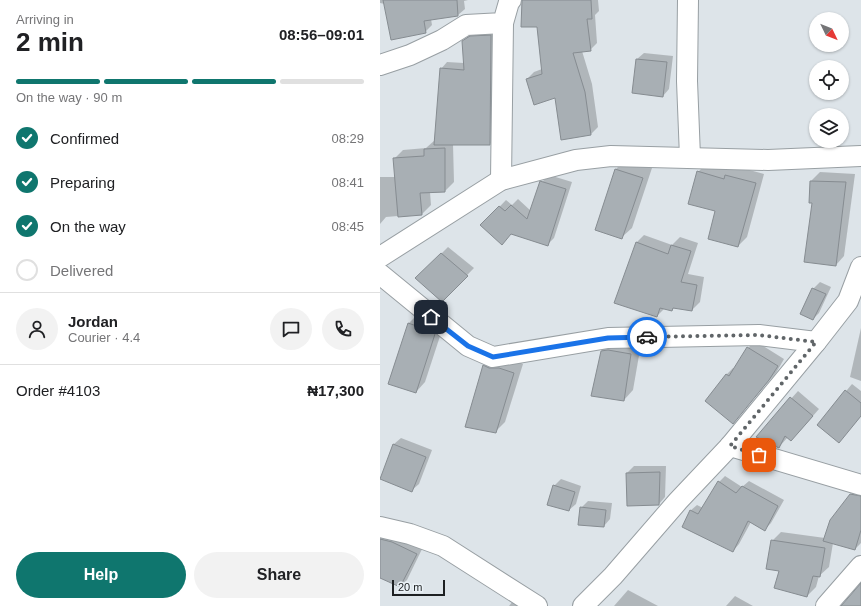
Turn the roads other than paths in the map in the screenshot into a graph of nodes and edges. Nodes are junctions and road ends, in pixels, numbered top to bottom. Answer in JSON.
{"nodes":[{"id":1,"x":512,"y":0,"type":"edge"},
{"id":2,"x":688,"y":0,"type":"edge"},
{"id":3,"x":503,"y":23,"type":"junction"},
{"id":4,"x":380,"y":65,"type":"edge"},
{"id":5,"x":861,"y":156,"type":"edge"},
{"id":6,"x":690,"y":157,"type":"junction"},
{"id":7,"x":501,"y":180,"type":"junction"},
{"id":8,"x":380,"y":257,"type":"edge"},
{"id":9,"x":861,"y":267,"type":"edge"},
{"id":10,"x":380,"y":274,"type":"edge"},
{"id":11,"x":854,"y":302,"type":"edge"},
{"id":12,"x":816,"y":342,"type":"junction"},
{"id":13,"x":730,"y":446,"type":"junction"},
{"id":14,"x":861,"y":485,"type":"edge"},
{"id":15,"x":380,"y":527,"type":"edge"},
{"id":16,"x":861,"y":566,"type":"edge"},
{"id":17,"x":537,"y":606,"type":"edge"},
{"id":18,"x":583,"y":606,"type":"edge"},
{"id":19,"x":826,"y":606,"type":"edge"}],
"edges":[{"from":1,"to":3,"type":"street"},
{"from":2,"to":6,"type":"street"},
{"from":3,"to":4,"type":"street"},
{"from":3,"to":7,"type":"street"},
{"from":5,"to":6,"type":"street"},
{"from":6,"to":7,"type":"street"},
{"from":7,"to":8,"type":"street"},
{"from":9,"to":11,"type":"street"},
{"from":10,"to":12,"type":"street"},
{"from":11,"to":12,"type":"street"},
{"from":12,"to":13,"type":"street"},
{"from":13,"to":14,"type":"street"},
{"from":13,"to":18,"type":"street"},
{"from":15,"to":17,"type":"street"},
{"from":16,"to":19,"type":"street"}]}
